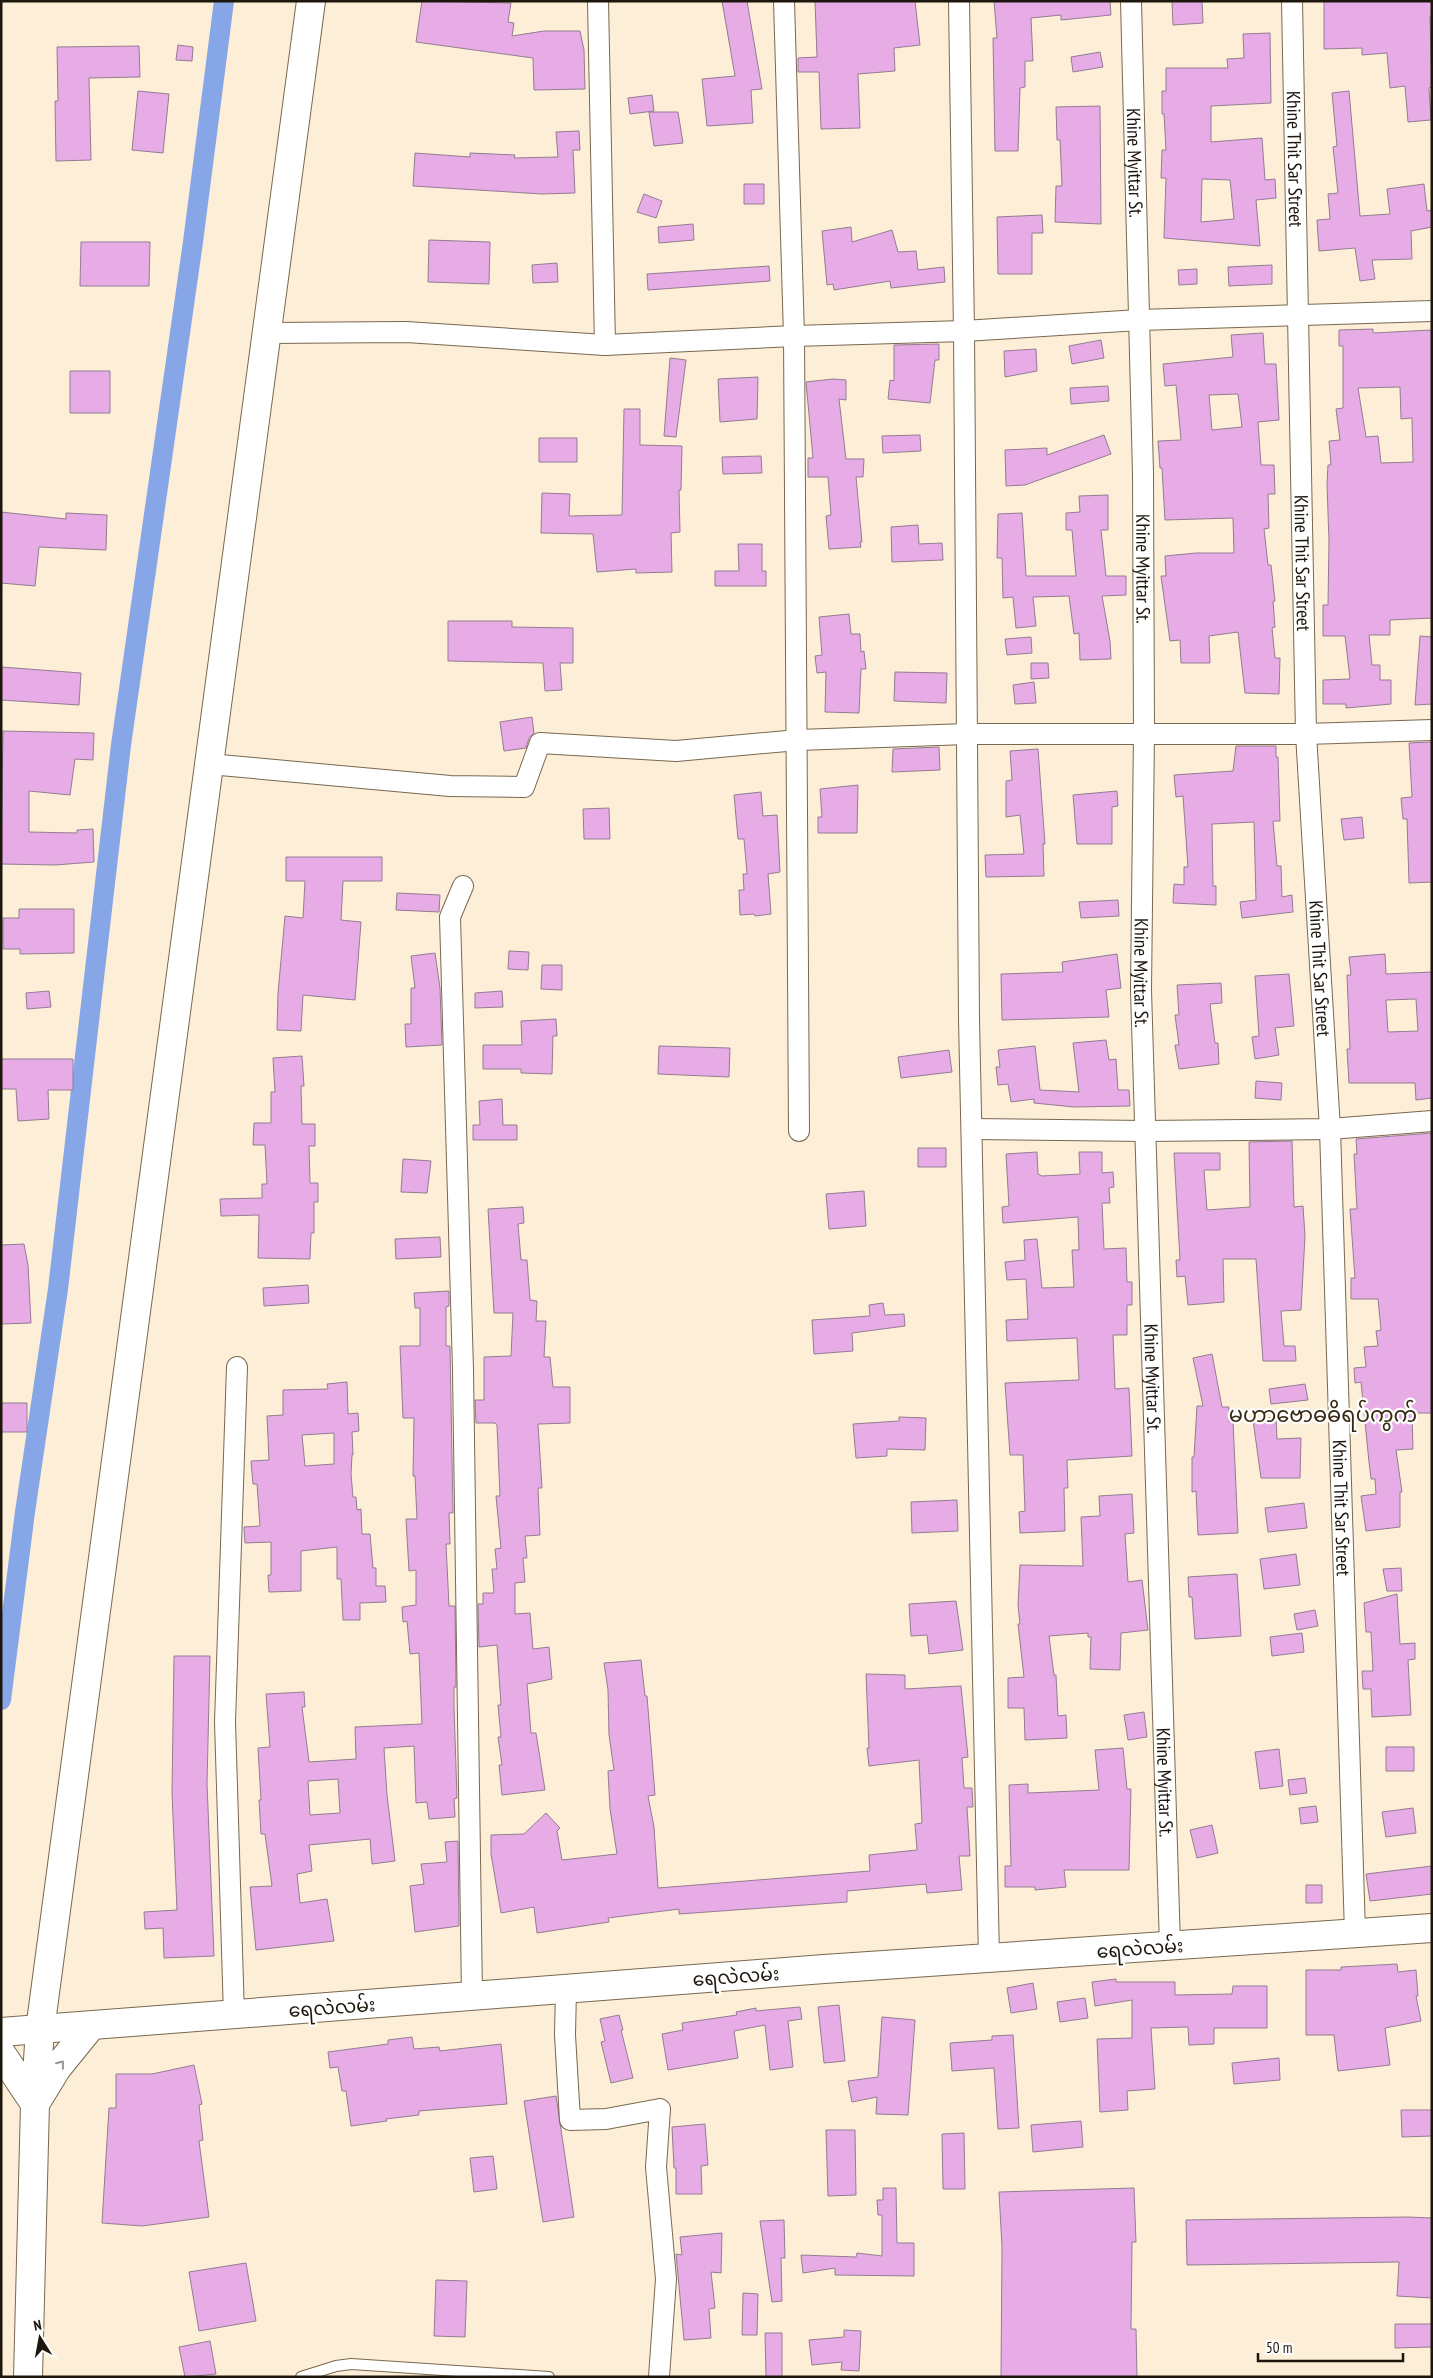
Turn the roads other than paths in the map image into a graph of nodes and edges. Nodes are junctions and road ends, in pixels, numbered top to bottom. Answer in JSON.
{"nodes":[{"id":1,"x":310,"y":1,"type":"edge"},
{"id":2,"x":598,"y":1,"type":"edge"},
{"id":3,"x":784,"y":1,"type":"edge"},
{"id":4,"x":959,"y":1,"type":"edge"},
{"id":5,"x":1131,"y":1,"type":"edge"},
{"id":6,"x":1292,"y":1,"type":"edge"},
{"id":7,"x":1432,"y":311,"type":"edge"},
{"id":8,"x":1298,"y":314,"type":"junction"},
{"id":9,"x":1139,"y":320,"type":"junction"},
{"id":10,"x":964,"y":331,"type":"junction"},
{"id":11,"x":267,"y":333,"type":"junction"},
{"id":12,"x":794,"y":336,"type":"junction"},
{"id":13,"x":605,"y":345,"type":"junction"},
{"id":14,"x":1432,"y":730,"type":"edge"},
{"id":15,"x":1144,"y":733,"type":"junction"},
{"id":16,"x":967,"y":734,"type":"junction"},
{"id":17,"x":1306,"y":734,"type":"junction"},
{"id":18,"x":798,"y":740,"type":"junction"},
{"id":19,"x":210,"y":764,"type":"junction"},
{"id":20,"x":463,"y":886,"type":"dead end"},
{"id":21,"x":1432,"y":1121,"type":"edge"},
{"id":22,"x":972,"y":1129,"type":"junction"},
{"id":23,"x":1330,"y":1129,"type":"junction"},
{"id":24,"x":799,"y":1131,"type":"dead end"},
{"id":25,"x":1145,"y":1131,"type":"junction"},
{"id":26,"x":237,"y":1367,"type":"dead end"},
{"id":27,"x":1432,"y":1928,"type":"edge"},
{"id":28,"x":1354,"y":1933,"type":"junction"},
{"id":29,"x":1170,"y":1946,"type":"junction"},
{"id":30,"x":989,"y":1958,"type":"junction"},
{"id":31,"x":566,"y":1989,"type":"junction"},
{"id":32,"x":472,"y":1996,"type":"junction"},
{"id":33,"x":234,"y":2015,"type":"junction"},
{"id":34,"x":91,"y":2026,"type":"junction"},
{"id":35,"x":40,"y":2030,"type":"junction"},
{"id":36,"x":1,"y":2032,"type":"edge"},
{"id":37,"x":1,"y":2053,"type":"edge"},
{"id":38,"x":35,"y":2104,"type":"junction"},
{"id":39,"x":27,"y":2376,"type":"edge"},
{"id":40,"x":301,"y":2377,"type":"edge"},
{"id":41,"x":549,"y":2377,"type":"edge"},
{"id":42,"x":659,"y":2377,"type":"edge"}],
"edges":[{"from":1,"to":11,"type":"main road"},
{"from":2,"to":13,"type":"street"},
{"from":3,"to":12,"type":"street"},
{"from":4,"to":10,"type":"street"},
{"from":5,"to":9,"type":"street","name":"Khine Myittar St."},
{"from":6,"to":8,"type":"street","name":"Khine Thit Sar Street"},
{"from":7,"to":8,"type":"street"},
{"from":8,"to":9,"type":"street"},
{"from":8,"to":17,"type":"street","name":"Khine Thit Sar Street"},
{"from":9,"to":10,"type":"street"},
{"from":9,"to":15,"type":"street","name":"Khine Myittar St."},
{"from":10,"to":12,"type":"street"},
{"from":10,"to":16,"type":"street"},
{"from":11,"to":13,"type":"street"},
{"from":11,"to":19,"type":"main road"},
{"from":12,"to":13,"type":"street"},
{"from":12,"to":18,"type":"street"},
{"from":14,"to":17,"type":"street"},
{"from":15,"to":16,"type":"street"},
{"from":15,"to":17,"type":"street"},
{"from":15,"to":25,"type":"street","name":"Khine Myittar St."},
{"from":16,"to":18,"type":"street"},
{"from":16,"to":22,"type":"street"},
{"from":17,"to":23,"type":"street","name":"Khine Thit Sar Street"},
{"from":18,"to":19,"type":"street"},
{"from":18,"to":24,"type":"street"},
{"from":19,"to":35,"type":"main road"},
{"from":20,"to":32,"type":"street"},
{"from":21,"to":23,"type":"street"},
{"from":22,"to":25,"type":"street"},
{"from":22,"to":30,"type":"street"},
{"from":23,"to":25,"type":"street"},
{"from":23,"to":28,"type":"street","name":"Khine Thit Sar Street"},
{"from":25,"to":29,"type":"street","name":"Khine Myittar St."},
{"from":26,"to":33,"type":"street"},
{"from":27,"to":28,"type":"main road","name":"ရေလဲလမ်း"},
{"from":28,"to":29,"type":"main road","name":"ရေလဲလမ်း"},
{"from":29,"to":30,"type":"main road","name":"ရေလဲလမ်း"},
{"from":30,"to":31,"type":"main road","name":"ရေလဲလမ်း"},
{"from":31,"to":32,"type":"main road","name":"ရေလဲလမ်း"},
{"from":31,"to":42,"type":"street"},
{"from":32,"to":33,"type":"main road","name":"ရေလဲလမ်း"},
{"from":33,"to":34,"type":"main road","name":"ရေလဲလမ်း"},
{"from":34,"to":35,"type":"main road","name":"ရေလဲလမ်း"},
{"from":38,"to":34,"type":"main road","one_way":true},
{"from":35,"to":36,"type":"main road","name":"ရေလဲလမ်း"},
{"from":35,"to":38,"type":"main road"},
{"from":37,"to":38,"type":"main road"},
{"from":38,"to":39,"type":"main road"},
{"from":40,"to":41,"type":"lane"}]}
